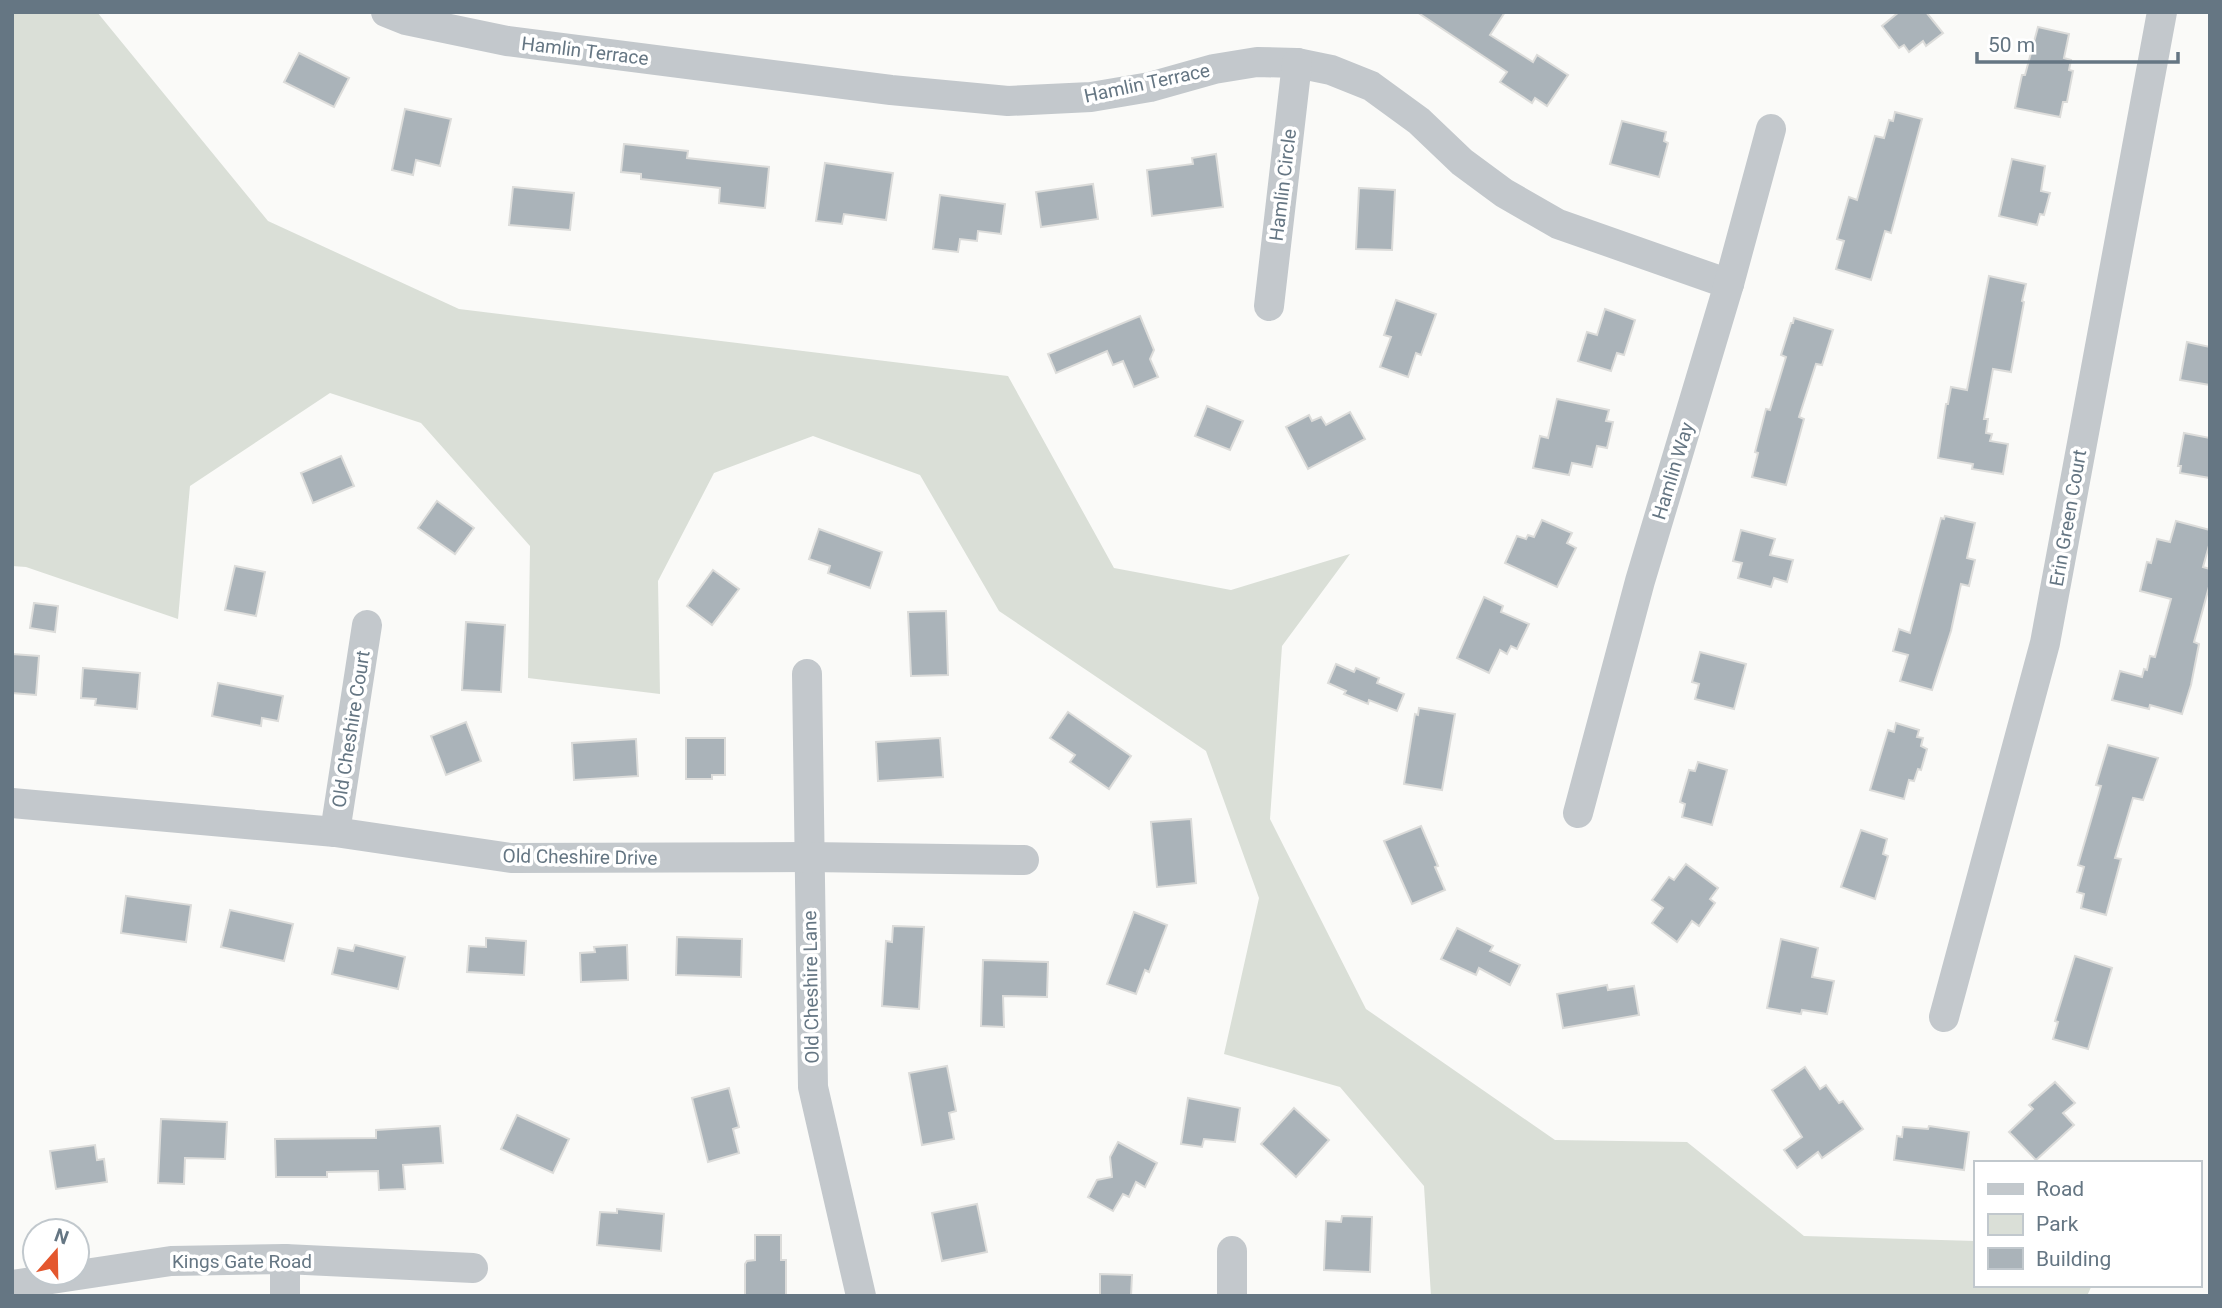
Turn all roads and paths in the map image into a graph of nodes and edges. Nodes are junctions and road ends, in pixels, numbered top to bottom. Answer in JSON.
{"nodes":[{"id":1,"x":386,"y":12,"type":"edge"},
{"id":2,"x":2162,"y":12,"type":"edge"},
{"id":3,"x":1297,"y":63,"type":"junction"},
{"id":4,"x":1771,"y":130,"type":"dead end"},
{"id":5,"x":1729,"y":284,"type":"junction"},
{"id":6,"x":1269,"y":306,"type":"dead end"},
{"id":7,"x":367,"y":625,"type":"dead end"},
{"id":8,"x":807,"y":674,"type":"dead end"},
{"id":9,"x":12,"y":803,"type":"edge"},
{"id":10,"x":1578,"y":813,"type":"dead end"},
{"id":11,"x":335,"y":832,"type":"junction"},
{"id":12,"x":809,"y":857,"type":"junction"},
{"id":13,"x":1024,"y":860,"type":"dead end"},
{"id":14,"x":1944,"y":1017,"type":"dead end"},
{"id":15,"x":1232,"y":1251,"type":"dead end"},
{"id":16,"x":285,"y":1259,"type":"junction"},
{"id":17,"x":473,"y":1268,"type":"dead end"},
{"id":18,"x":12,"y":1285,"type":"edge"},
{"id":19,"x":285,"y":1296,"type":"edge"},
{"id":20,"x":861,"y":1296,"type":"edge"},
{"id":21,"x":1232,"y":1296,"type":"edge"}],
"edges":[{"from":1,"to":3,"type":"street","name":"Hamlin Terrace"},
{"from":2,"to":14,"type":"street","name":"Erin Green Court"},
{"from":3,"to":5,"type":"street","name":"Hamlin Terrace"},
{"from":3,"to":6,"type":"street","name":"Hamlin Circle"},
{"from":4,"to":5,"type":"street","name":"Hamlin Way"},
{"from":5,"to":10,"type":"street","name":"Hamlin Way"},
{"from":7,"to":11,"type":"street","name":"Old Cheshire Court"},
{"from":8,"to":12,"type":"street","name":"Old Cheshire Lane"},
{"from":9,"to":11,"type":"street","name":"Old Cheshire Drive"},
{"from":11,"to":12,"type":"street","name":"Old Cheshire Drive"},
{"from":12,"to":13,"type":"street","name":"Old Cheshire Drive"},
{"from":12,"to":20,"type":"street","name":"Old Cheshire Lane"},
{"from":15,"to":21,"type":"street"},
{"from":16,"to":17,"type":"street","name":"Kings Gate Road"},
{"from":16,"to":18,"type":"street","name":"Kings Gate Road"},
{"from":16,"to":19,"type":"street"}]}
